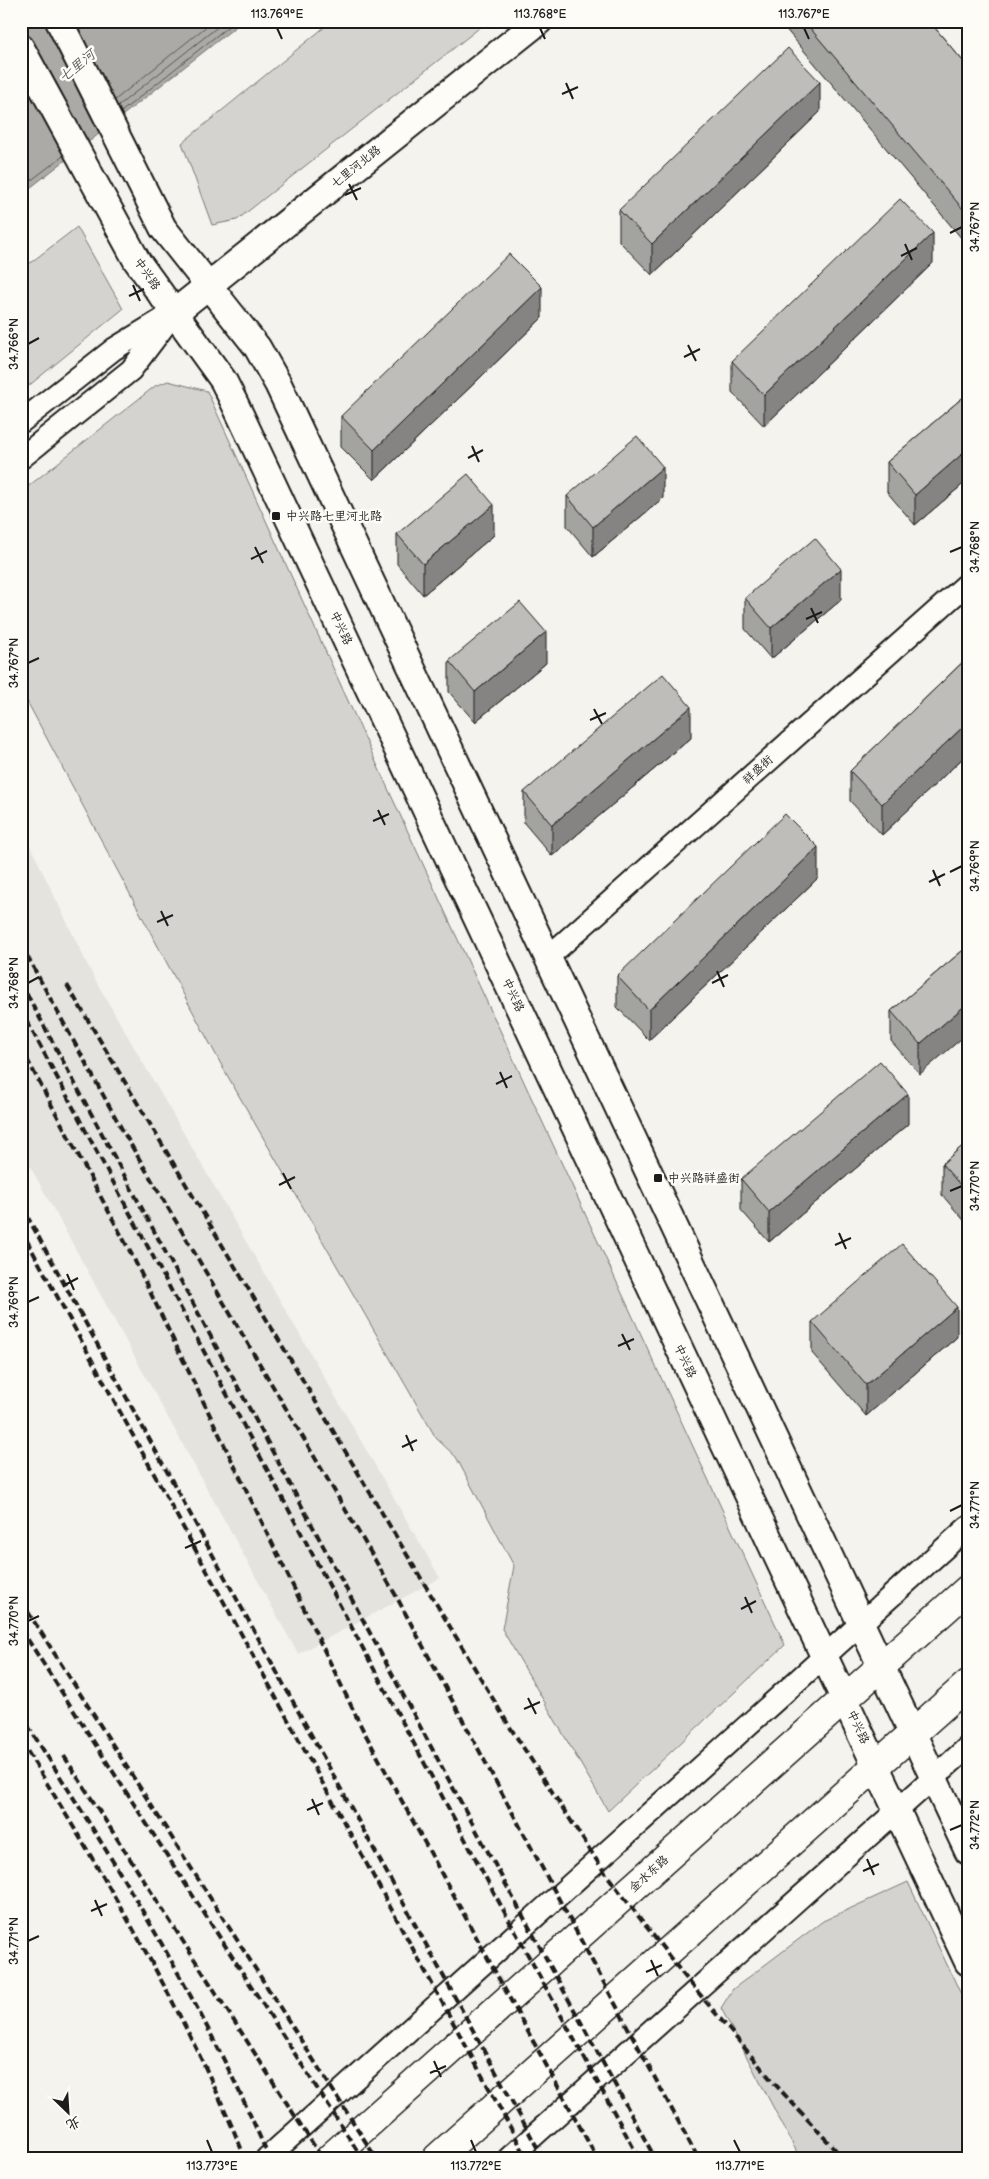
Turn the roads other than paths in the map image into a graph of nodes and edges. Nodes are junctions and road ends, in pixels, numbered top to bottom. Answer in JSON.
{"nodes":[{"id":1,"x":59,"y":21,"type":"edge"},
{"id":2,"x":539,"y":21,"type":"edge"},
{"id":3,"x":21,"y":48,"type":"edge"},
{"id":4,"x":208,"y":285,"type":"junction"},
{"id":5,"x":174,"y":313,"type":"junction"},
{"id":6,"x":21,"y":422,"type":"edge"},
{"id":7,"x":21,"y":458,"type":"edge"},
{"id":8,"x":968,"y":582,"type":"edge"},
{"id":9,"x":548,"y":958,"type":"junction"},
{"id":10,"x":968,"y":1527,"type":"edge"},
{"id":11,"x":968,"y":1589,"type":"edge"},
{"id":12,"x":860,"y":1622,"type":"junction"},
{"id":13,"x":824,"y":1655,"type":"junction"},
{"id":14,"x":881,"y":1667,"type":"junction"},
{"id":15,"x":968,"y":1684,"type":"edge"},
{"id":16,"x":844,"y":1699,"type":"junction"},
{"id":17,"x":912,"y":1733,"type":"junction"},
{"id":18,"x":968,"y":1747,"type":"edge"},
{"id":19,"x":876,"y":1766,"type":"junction"},
{"id":20,"x":934,"y":1778,"type":"junction"},
{"id":21,"x":897,"y":1811,"type":"junction"},
{"id":22,"x":968,"y":1850,"type":"edge"},
{"id":23,"x":968,"y":1962,"type":"edge"},
{"id":24,"x":267,"y":2158,"type":"edge"},
{"id":25,"x":330,"y":2158,"type":"edge"},
{"id":26,"x":437,"y":2158,"type":"edge"},
{"id":27,"x":509,"y":2158,"type":"edge"}],
"edges":[{"from":1,"to":4,"type":"street"},
{"from":2,"to":4,"type":"street","name":"七里河北路"},
{"from":3,"to":5,"type":"street","name":"中兴路"},
{"from":4,"to":5,"type":"street","name":"七里河北路"},
{"from":4,"to":9,"type":"street"},
{"from":5,"to":6,"type":"street"},
{"from":5,"to":7,"type":"street"},
{"from":5,"to":13,"type":"street","name":"中兴路"},
{"from":8,"to":9,"type":"street","name":"祥盛街"},
{"from":9,"to":12,"type":"street"},
{"from":10,"to":12,"type":"street"},
{"from":11,"to":14,"type":"main road","name":"金水东路"},
{"from":12,"to":13,"type":"street"},
{"from":12,"to":14,"type":"street"},
{"from":13,"to":16,"type":"street","name":"中兴路"},
{"from":13,"to":24,"type":"street"},
{"from":14,"to":16,"type":"main road","name":"金水东路"},
{"from":14,"to":17,"type":"street"},
{"from":15,"to":17,"type":"main road"},
{"from":16,"to":19,"type":"street","name":"中兴路"},
{"from":16,"to":25,"type":"main road","name":"金水东路"},
{"from":17,"to":19,"type":"main road"},
{"from":17,"to":20,"type":"street"},
{"from":18,"to":20,"type":"street"},
{"from":19,"to":21,"type":"street","name":"中兴路"},
{"from":19,"to":26,"type":"main road"},
{"from":20,"to":21,"type":"street"},
{"from":20,"to":22,"type":"street"},
{"from":21,"to":23,"type":"street","name":"中兴路"},
{"from":21,"to":27,"type":"street"}]}
